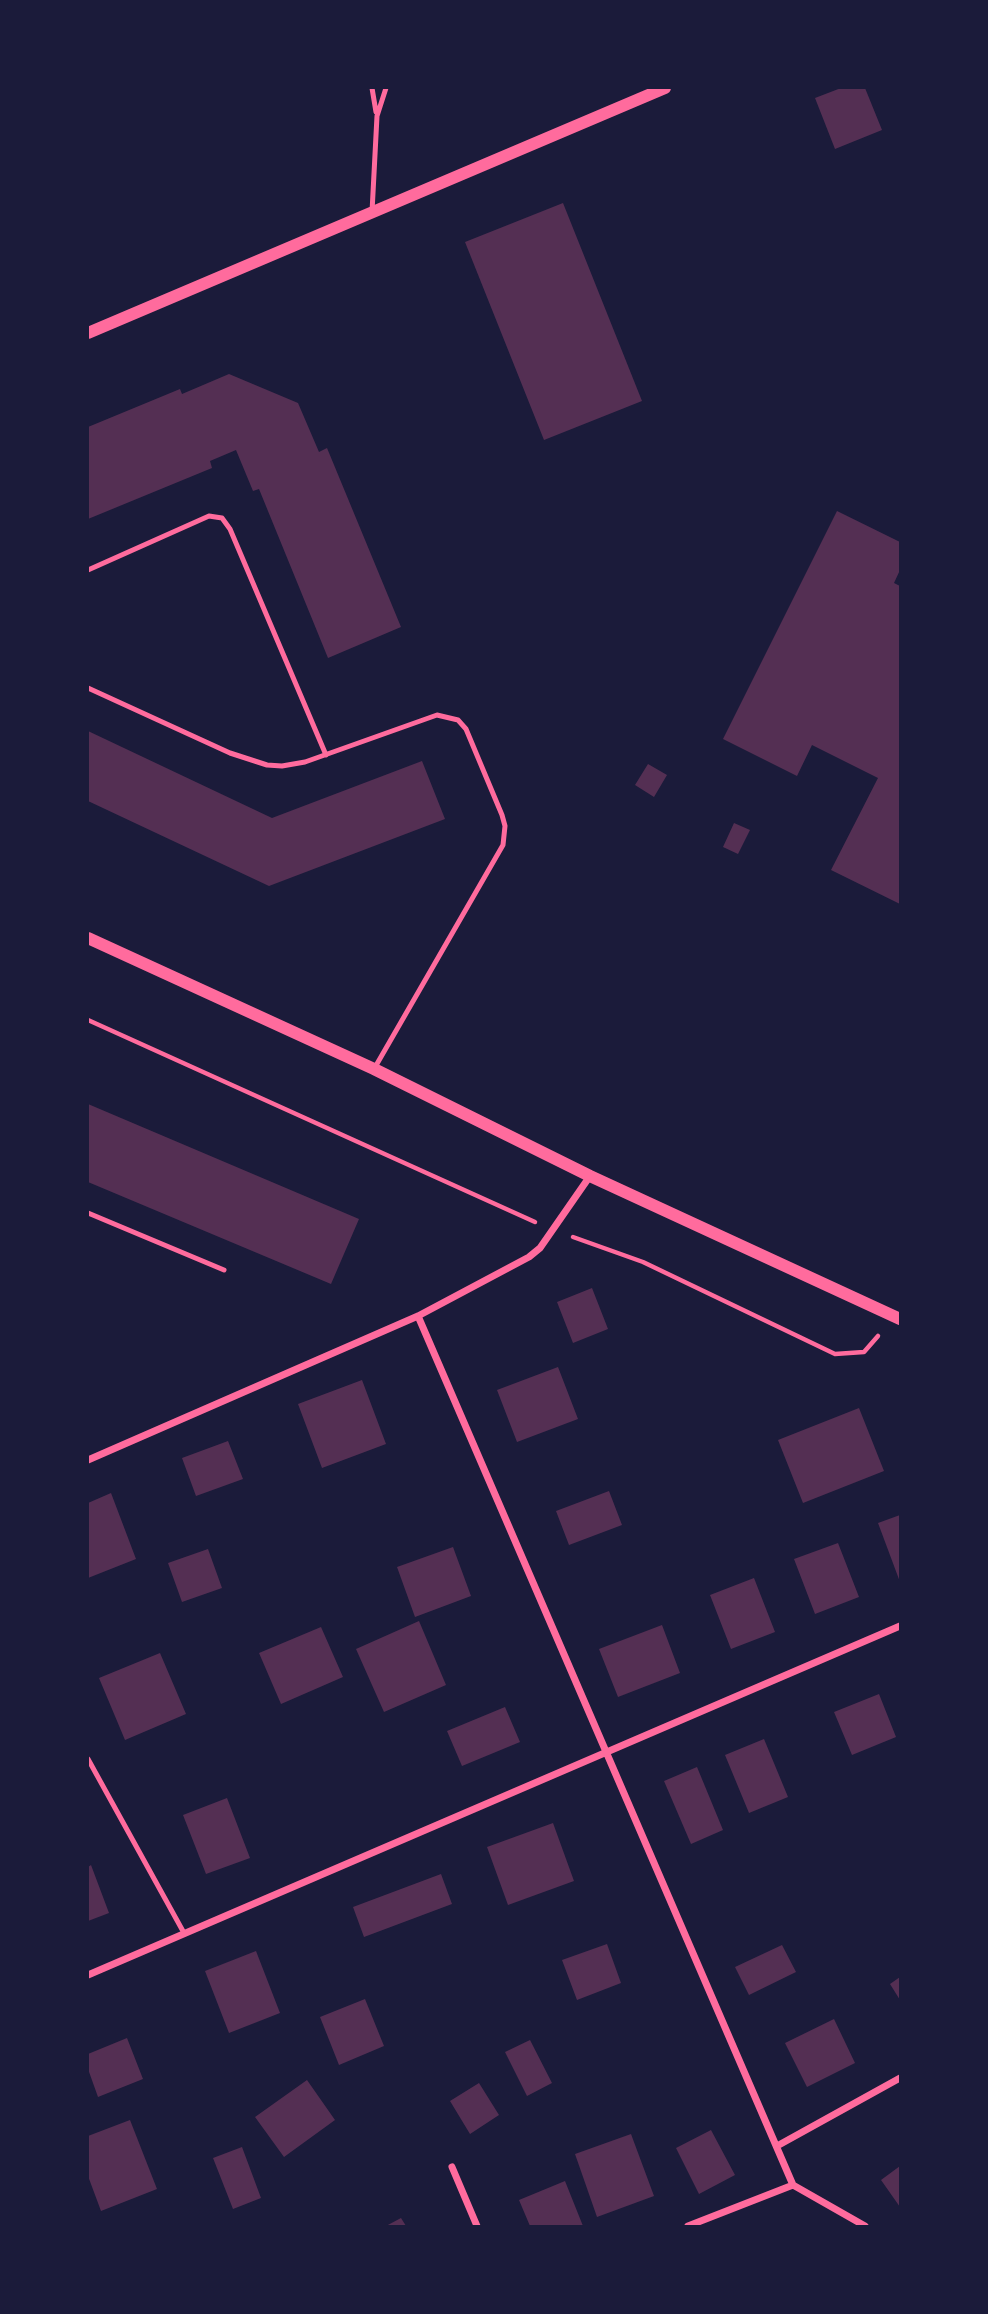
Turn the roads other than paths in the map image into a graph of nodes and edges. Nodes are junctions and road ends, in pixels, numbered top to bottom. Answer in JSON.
{"nodes":[{"id":1,"x":372,"y":88,"type":"edge"},
{"id":2,"x":386,"y":88,"type":"edge"},
{"id":3,"x":665,"y":88,"type":"edge"},
{"id":4,"x":377,"y":116,"type":"junction"},
{"id":5,"x":372,"y":212,"type":"junction"},
{"id":6,"x":88,"y":333,"type":"edge"},
{"id":7,"x":88,"y":570,"type":"edge"},
{"id":8,"x":88,"y":688,"type":"edge"},
{"id":9,"x":326,"y":755,"type":"junction"},
{"id":10,"x":88,"y":937,"type":"edge"},
{"id":11,"x":374,"y":1069,"type":"junction"},
{"id":12,"x":590,"y":1176,"type":"junction"},
{"id":13,"x":88,"y":1213,"type":"edge"},
{"id":14,"x":224,"y":1270,"type":"dead end"},
{"id":15,"x":418,"y":1316,"type":"junction"},
{"id":16,"x":897,"y":1318,"type":"edge"},
{"id":17,"x":88,"y":1460,"type":"edge"},
{"id":18,"x":901,"y":1626,"type":"edge"},
{"id":19,"x":607,"y":1752,"type":"junction"},
{"id":20,"x":88,"y":1759,"type":"edge"},
{"id":21,"x":184,"y":1933,"type":"junction"},
{"id":22,"x":88,"y":1975,"type":"edge"},
{"id":23,"x":901,"y":2078,"type":"edge"},
{"id":24,"x":777,"y":2146,"type":"junction"},
{"id":25,"x":452,"y":2167,"type":"dead end"},
{"id":26,"x":793,"y":2185,"type":"junction"},
{"id":27,"x":477,"y":2227,"type":"edge"},
{"id":28,"x":688,"y":2227,"type":"edge"},
{"id":29,"x":865,"y":2227,"type":"edge"}],
"edges":[{"from":1,"to":4,"type":"lane"},
{"from":2,"to":4,"type":"lane"},
{"from":3,"to":5,"type":"street"},
{"from":4,"to":5,"type":"lane"},
{"from":5,"to":6,"type":"street"},
{"from":7,"to":9,"type":"lane"},
{"from":8,"to":9,"type":"lane"},
{"from":9,"to":11,"type":"lane"},
{"from":10,"to":11,"type":"street"},
{"from":11,"to":12,"type":"street"},
{"from":12,"to":15,"type":"street"},
{"from":12,"to":16,"type":"street"},
{"from":13,"to":14,"type":"lane"},
{"from":15,"to":17,"type":"street"},
{"from":15,"to":19,"type":"street"},
{"from":18,"to":19,"type":"street"},
{"from":19,"to":21,"type":"street"},
{"from":19,"to":24,"type":"street"},
{"from":20,"to":21,"type":"lane"},
{"from":21,"to":22,"type":"street"},
{"from":23,"to":24,"type":"street"},
{"from":24,"to":26,"type":"street"},
{"from":25,"to":27,"type":"street"},
{"from":26,"to":28,"type":"street"},
{"from":26,"to":29,"type":"street"}]}
